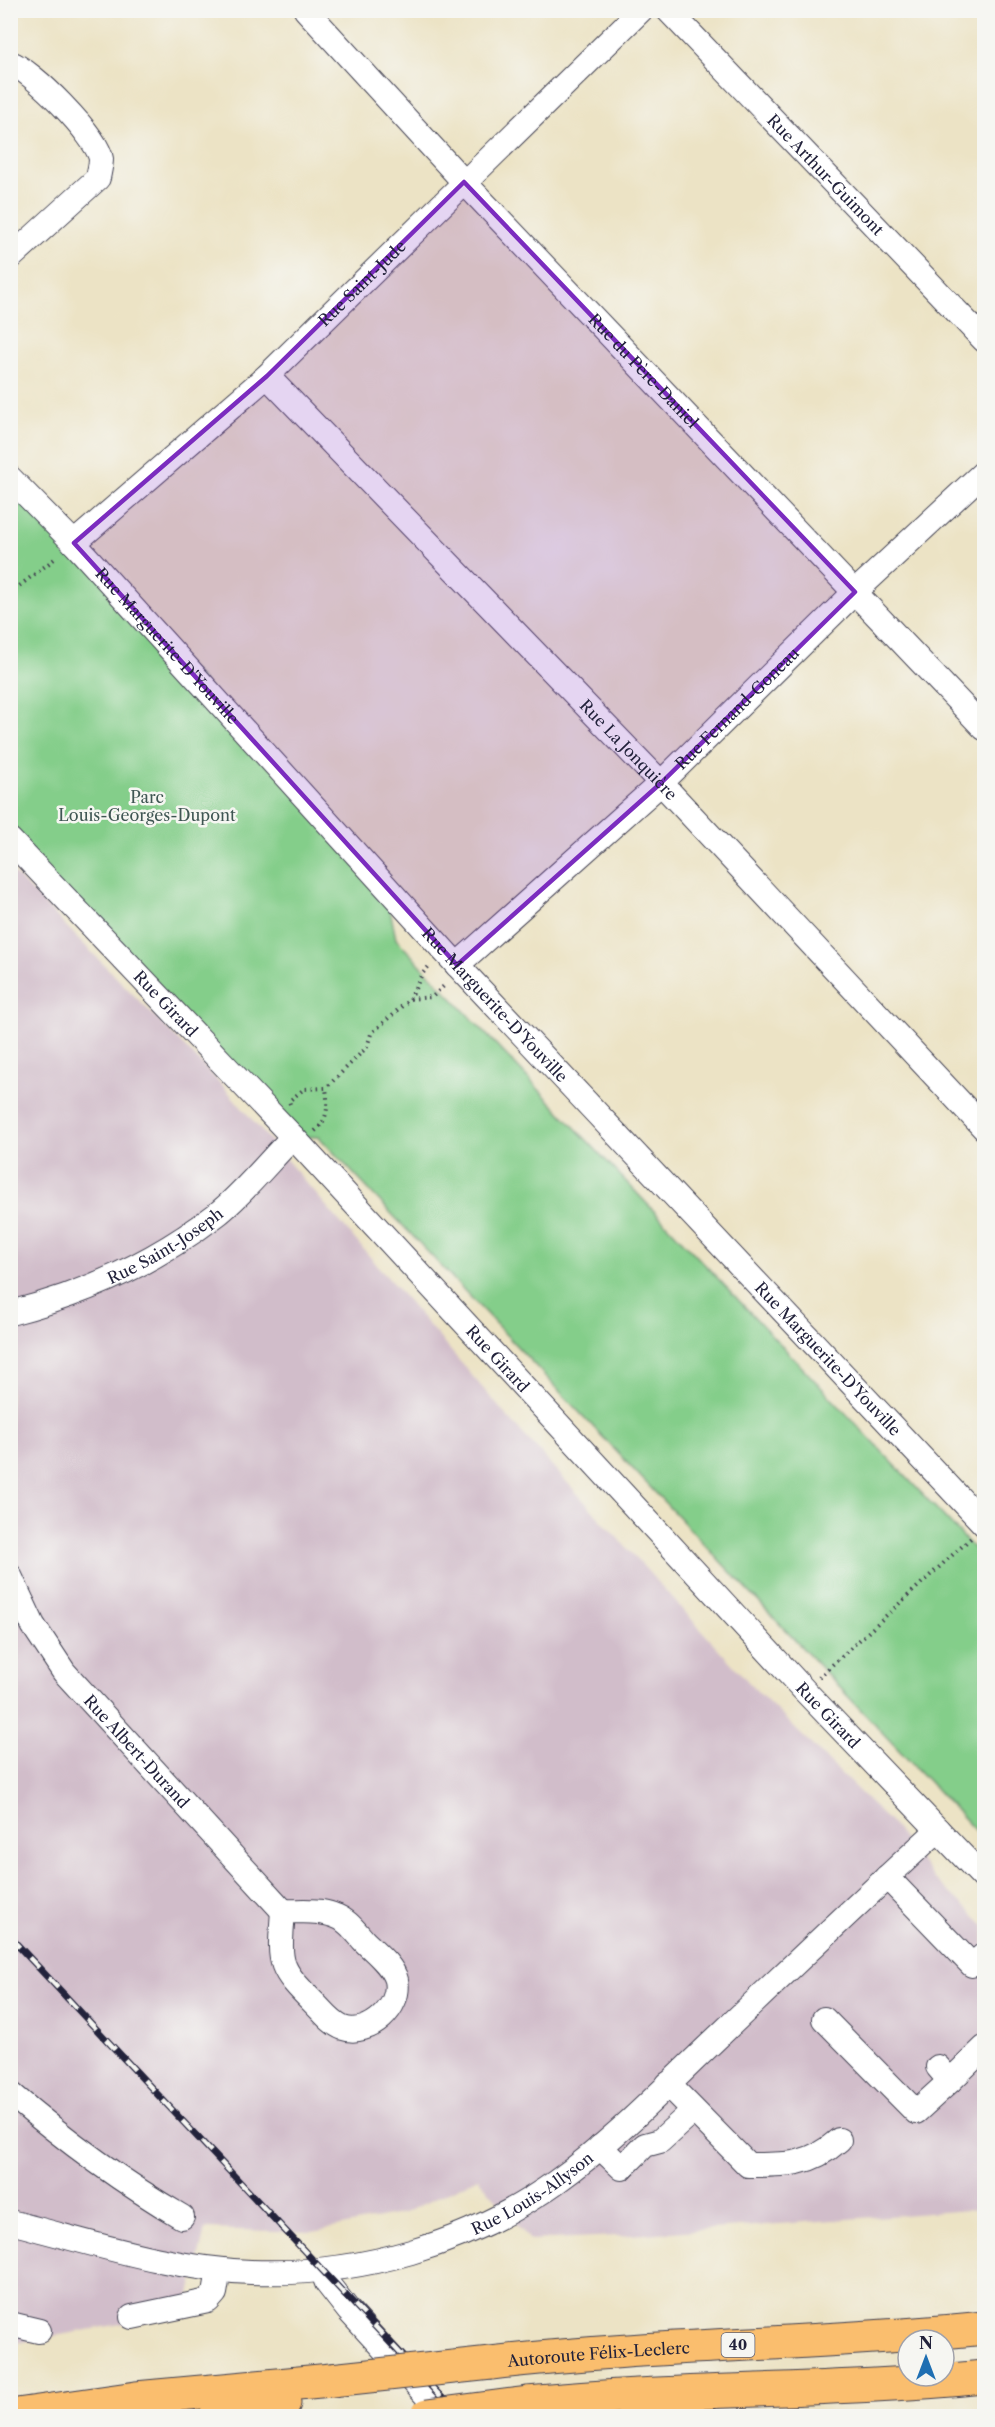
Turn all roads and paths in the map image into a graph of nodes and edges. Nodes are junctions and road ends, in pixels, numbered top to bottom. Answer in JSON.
{"nodes":[{"id":1,"x":306,"y":10,"type":"edge"},
{"id":2,"x":641,"y":10,"type":"edge"},
{"id":3,"x":668,"y":10,"type":"edge"},
{"id":4,"x":10,"y":63,"type":"edge"},
{"id":5,"x":464,"y":182,"type":"junction"},
{"id":6,"x":10,"y":258,"type":"edge"},
{"id":7,"x":984,"y":340,"type":"edge"},
{"id":8,"x":267,"y":376,"type":"junction"},
{"id":9,"x":984,"y":472,"type":"edge"},
{"id":10,"x":10,"y":478,"type":"edge"},
{"id":11,"x":74,"y":543,"type":"junction"},
{"id":12,"x":10,"y":592,"type":"edge"},
{"id":13,"x":855,"y":592,"type":"junction"},
{"id":14,"x":984,"y":728,"type":"edge"},
{"id":15,"x":661,"y":783,"type":"junction"},
{"id":16,"x":10,"y":840,"type":"edge"},
{"id":17,"x":457,"y":965,"type":"junction"},
{"id":18,"x":410,"y":999,"type":"junction"},
{"id":19,"x":326,"y":1088,"type":"junction"},
{"id":20,"x":984,"y":1128,"type":"edge"},
{"id":21,"x":293,"y":1137,"type":"junction"},
{"id":22,"x":10,"y":1313,"type":"edge"},
{"id":23,"x":980,"y":1529,"type":"edge"},
{"id":24,"x":10,"y":1576,"type":"edge"},
{"id":25,"x":804,"y":1690,"type":"junction"},
{"id":26,"x":938,"y":1830,"type":"junction"},
{"id":27,"x":886,"y":1877,"type":"junction"},
{"id":28,"x":984,"y":1878,"type":"edge"},
{"id":29,"x":283,"y":1911,"type":"junction"},
{"id":30,"x":984,"y":1955,"type":"edge"},
{"id":31,"x":824,"y":2019,"type":"dead end"},
{"id":32,"x":984,"y":2048,"type":"edge"},
{"id":33,"x":668,"y":2084,"type":"junction"},
{"id":34,"x":10,"y":2093,"type":"edge"},
{"id":35,"x":693,"y":2110,"type":"junction"},
{"id":36,"x":839,"y":2140,"type":"dead end"},
{"id":37,"x":600,"y":2147,"type":"junction"},
{"id":38,"x":182,"y":2217,"type":"dead end"},
{"id":39,"x":10,"y":2222,"type":"edge"},
{"id":40,"x":219,"y":2270,"type":"junction"},
{"id":41,"x":322,"y":2270,"type":"junction"},
{"id":42,"x":132,"y":2317,"type":"dead end"},
{"id":43,"x":10,"y":2324,"type":"edge"},
{"id":44,"x":984,"y":2328,"type":"edge"},
{"id":45,"x":39,"y":2331,"type":"dead end"},
{"id":46,"x":984,"y":2377,"type":"edge"},
{"id":47,"x":956,"y":2380,"type":"edge"},
{"id":48,"x":896,"y":2384,"type":"edge"},
{"id":49,"x":336,"y":2386,"type":"junction"},
{"id":50,"x":896,"y":2387,"type":"edge"},
{"id":51,"x":10,"y":2416,"type":"edge"},
{"id":52,"x":216,"y":2416,"type":"edge"},
{"id":53,"x":427,"y":2416,"type":"edge"},
{"id":54,"x":445,"y":2416,"type":"edge"},
{"id":55,"x":678,"y":2416,"type":"edge"}],
"edges":[{"from":1,"to":5,"type":"street","name":"Rue du Père-Daniel"},
{"from":2,"to":5,"type":"street","name":"Rue Saint-Jude"},
{"from":3,"to":7,"type":"street","name":"Rue Arthur-Guimont"},
{"from":4,"to":6,"type":"street"},
{"from":5,"to":8,"type":"street","name":"Rue Saint-Jude"},
{"from":5,"to":13,"type":"street","name":"Rue du Père-Daniel"},
{"from":8,"to":11,"type":"street","name":"Rue Saint-Jude"},
{"from":8,"to":15,"type":"street","name":"Rue La Jonquière"},
{"from":9,"to":13,"type":"street","name":"Rue Fernand-Goneau"},
{"from":10,"to":11,"type":"street","name":"Rue Marguerite-D'Youville"},
{"from":11,"to":12,"type":"path"},
{"from":11,"to":17,"type":"street","name":"Rue Marguerite-D'Youville"},
{"from":13,"to":14,"type":"street","name":"Rue du Père-Daniel"},
{"from":13,"to":15,"type":"street","name":"Rue Fernand-Goneau"},
{"from":15,"to":17,"type":"street","name":"Rue Fernand-Goneau"},
{"from":15,"to":20,"type":"street","name":"Rue La Jonquière"},
{"from":16,"to":21,"type":"street","name":"Rue Girard"},
{"from":17,"to":18,"type":"path"},
{"from":17,"to":18,"type":"path"},
{"from":17,"to":23,"type":"street","name":"Rue Marguerite-D'Youville"},
{"from":18,"to":19,"type":"path"},
{"from":19,"to":21,"type":"path"},
{"from":19,"to":21,"type":"path"},
{"from":21,"to":22,"type":"street","name":"Rue Saint-Joseph"},
{"from":21,"to":25,"type":"street","name":"Rue Girard"},
{"from":23,"to":25,"type":"path"},
{"from":24,"to":29,"type":"street","name":"Rue Albert-Durand"},
{"from":25,"to":26,"type":"street","name":"Rue Girard"},
{"from":26,"to":27,"type":"street","name":"Rue Louis-Allyson"},
{"from":26,"to":28,"type":"street","name":"Rue Girard"},
{"from":27,"to":30,"type":"street"},
{"from":27,"to":33,"type":"street","name":"Rue Louis-Allyson"},
{"from":29,"to":29,"type":"street"},
{"from":31,"to":32,"type":"street"},
{"from":33,"to":35,"type":"street"},
{"from":33,"to":37,"type":"street","name":"Rue Louis-Allyson"},
{"from":34,"to":38,"type":"street"},
{"from":35,"to":36,"type":"street"},
{"from":35,"to":37,"type":"street"},
{"from":37,"to":41,"type":"street","name":"Rue Louis-Allyson"},
{"from":39,"to":40,"type":"street","name":"Rue Louis-Allyson"},
{"from":40,"to":41,"type":"street","name":"Rue Louis-Allyson"},
{"from":40,"to":42,"type":"street"},
{"from":41,"to":54,"type":"street"},
{"from":43,"to":45,"type":"street"},
{"from":44,"to":49,"type":"highway","name":"Autoroute Félix-Leclerc","number":"40","bridge":true},
{"from":46,"to":47,"type":"highway"},
{"from":48,"to":53,"type":"highway","bridge":true},
{"from":49,"to":51,"type":"highway"},
{"from":49,"to":52,"type":"highway"},
{"from":50,"to":55,"type":"highway"}]}
